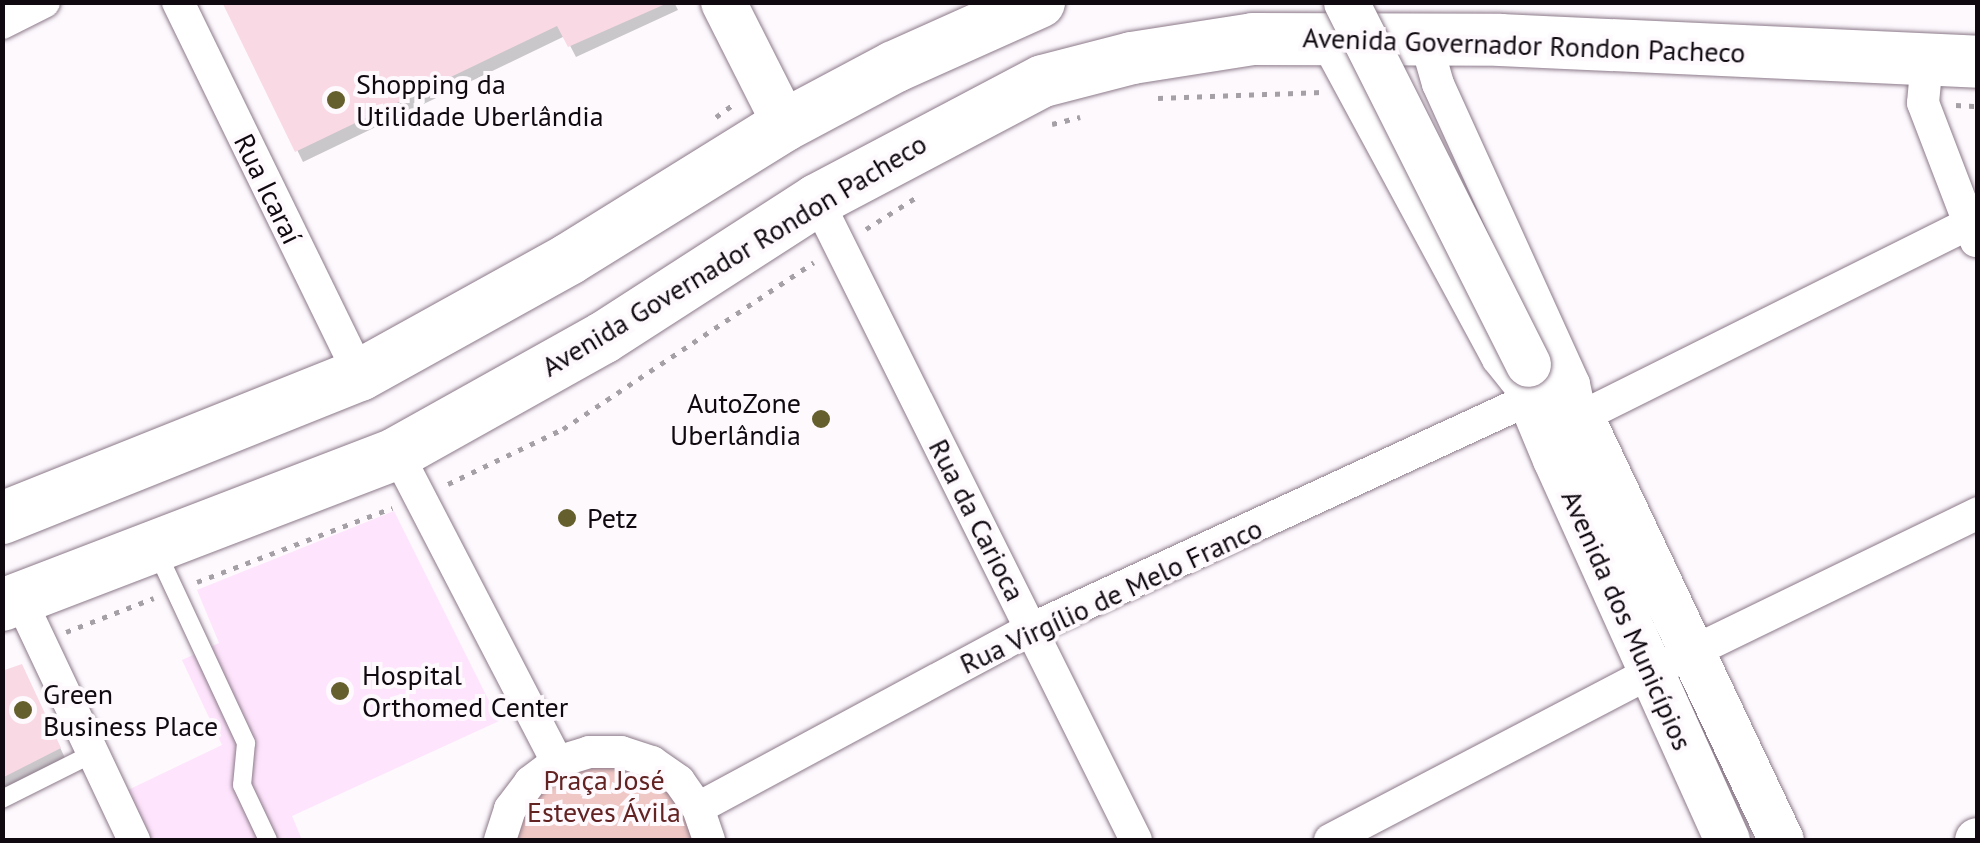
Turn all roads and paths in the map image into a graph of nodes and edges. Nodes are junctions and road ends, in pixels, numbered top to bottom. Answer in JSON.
{"nodes":[{"id":1,"x":44,"y":2,"type":"edge"},
{"id":2,"x":178,"y":2,"type":"edge"},
{"id":3,"x":723,"y":2,"type":"edge"},
{"id":4,"x":1040,"y":2,"type":"edge"},
{"id":5,"x":1336,"y":21,"type":"edge"},
{"id":6,"x":2,"y":23,"type":"edge"},
{"id":7,"x":1425,"y":39,"type":"junction"},
{"id":8,"x":1942,"y":75,"type":"edge"},
{"id":9,"x":1358,"y":91,"type":"junction"},
{"id":10,"x":1148,"y":98,"type":"dead end"},
{"id":11,"x":775,"y":105,"type":"junction"},
{"id":12,"x":1978,"y":106,"type":"edge"},
{"id":13,"x":1092,"y":114,"type":"dead end"},
{"id":14,"x":705,"y":124,"type":"dead end"},
{"id":15,"x":1035,"y":129,"type":"dead end"},
{"id":16,"x":1465,"y":144,"type":"junction"},
{"id":17,"x":1404,"y":178,"type":"junction"},
{"id":18,"x":936,"y":185,"type":"dead end"},
{"id":19,"x":817,"y":200,"type":"junction"},
{"id":20,"x":1973,"y":235,"type":"edge"},
{"id":21,"x":838,"y":246,"type":"junction"},
{"id":22,"x":360,"y":375,"type":"junction"},
{"id":23,"x":1529,"y":382,"type":"junction"},
{"id":24,"x":1581,"y":416,"type":"junction"},
{"id":25,"x":407,"y":476,"type":"junction"},
{"id":26,"x":1978,"y":513,"type":"edge"},
{"id":27,"x":2,"y":518,"type":"edge"},
{"id":28,"x":164,"y":568,"type":"junction"},
{"id":29,"x":21,"y":615,"type":"edge"},
{"id":30,"x":1032,"y":629,"type":"junction"},
{"id":31,"x":1669,"y":663,"type":"junction"},
{"id":32,"x":92,"y":754,"type":"junction"},
{"id":33,"x":557,"y":762,"type":"junction"},
{"id":34,"x":2,"y":799,"type":"edge"},
{"id":35,"x":698,"y":808,"type":"junction"},
{"id":36,"x":134,"y":840,"type":"edge"},
{"id":37,"x":268,"y":840,"type":"edge"},
{"id":38,"x":500,"y":840,"type":"edge"},
{"id":39,"x":708,"y":840,"type":"edge"},
{"id":40,"x":1136,"y":840,"type":"edge"},
{"id":41,"x":1330,"y":840,"type":"edge"},
{"id":42,"x":1727,"y":840,"type":"edge"},
{"id":43,"x":1782,"y":840,"type":"edge"}],
"edges":[{"from":1,"to":6,"type":"street"},
{"from":2,"to":22,"type":"street","name":"Rua Icaraí"},
{"from":3,"to":11,"type":"street"},
{"from":4,"to":11,"type":"main road"},
{"from":5,"to":7,"type":"main road","name":"Avenida Governador Rondon Pacheco"},
{"from":5,"to":9,"type":"street","name":"Avenida dos Municípios"},
{"from":5,"to":19,"type":"main road","name":"Avenida Governador Rondon Pacheco"},
{"from":5,"to":23,"type":"street","bridge":true},
{"from":7,"to":8,"type":"main road","name":"Avenida Governador Rondon Pacheco"},
{"from":7,"to":16,"type":"street","name":"Avenida dos Municípios"},
{"from":8,"to":12,"type":"path"},
{"from":8,"to":20,"type":"street"},
{"from":9,"to":10,"type":"path"},
{"from":9,"to":17,"type":"street","name":"Avenida dos Municípios"},
{"from":11,"to":14,"type":"path"},
{"from":11,"to":22,"type":"main road"},
{"from":13,"to":15,"type":"path"},
{"from":16,"to":17,"type":"street"},
{"from":16,"to":24,"type":"street","name":"Avenida dos Municípios"},
{"from":17,"to":23,"type":"street","name":"Avenida dos Municípios"},
{"from":18,"to":21,"type":"path"},
{"from":19,"to":21,"type":"street","name":"Rua da Carioca"},
{"from":19,"to":25,"type":"main road","name":"Avenida Governador Rondon Pacheco"},
{"from":20,"to":24,"type":"street"},
{"from":21,"to":25,"type":"path"},
{"from":21,"to":30,"type":"street","name":"Rua da Carioca"},
{"from":22,"to":27,"type":"main road"},
{"from":23,"to":24,"type":"street","name":"Avenida dos Municípios"},
{"from":23,"to":30,"type":"street","name":"Rua Virgílio de Melo Franco"},
{"from":23,"to":31,"type":"street","name":"Avenida dos Municípios"},
{"from":24,"to":31,"type":"street","name":"Avenida dos Municípios"},
{"from":25,"to":28,"type":"main road","name":"Avenida Governador Rondon Pacheco"},
{"from":25,"to":28,"type":"path"},
{"from":25,"to":33,"type":"street"},
{"from":26,"to":31,"type":"street"},
{"from":28,"to":29,"type":"main road","name":"Avenida Governador Rondon Pacheco"},
{"from":28,"to":29,"type":"path"},
{"from":28,"to":37,"type":"lane"},
{"from":29,"to":32,"type":"street"},
{"from":30,"to":35,"type":"street","name":"Rua Virgílio de Melo Franco"},
{"from":30,"to":40,"type":"street","name":"Rua da Carioca"},
{"from":31,"to":41,"type":"street"},
{"from":31,"to":42,"type":"street","name":"Avenida dos Municípios"},
{"from":31,"to":43,"type":"street","name":"Avenida dos Municípios"},
{"from":32,"to":34,"type":"lane"},
{"from":32,"to":36,"type":"street"},
{"from":33,"to":35,"type":"street"},
{"from":33,"to":38,"type":"street"},
{"from":35,"to":39,"type":"street"}]}
